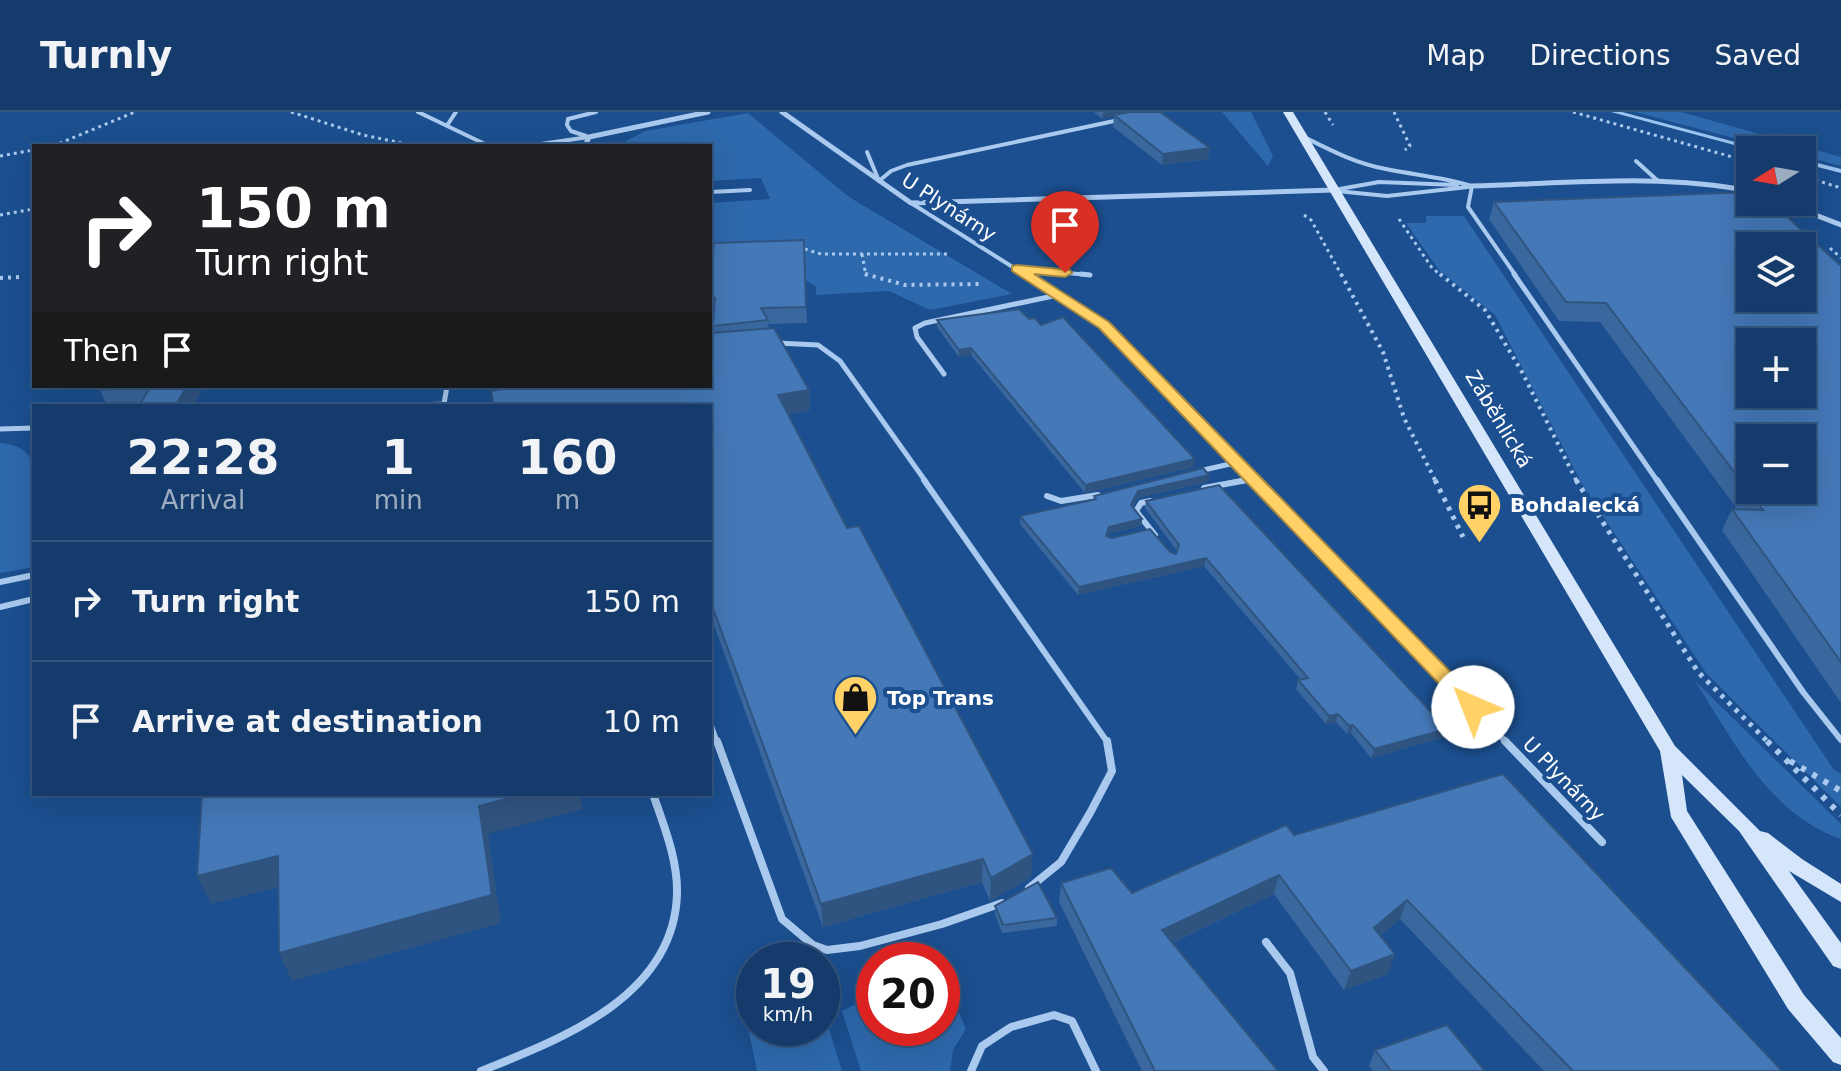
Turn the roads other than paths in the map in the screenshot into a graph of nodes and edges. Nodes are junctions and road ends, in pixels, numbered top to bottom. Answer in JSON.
{"nodes":[{"id":1,"x":418,"y":112,"type":"edge"},
{"id":2,"x":456,"y":112,"type":"edge"},
{"id":3,"x":596,"y":112,"type":"edge"},
{"id":4,"x":708,"y":112,"type":"edge"},
{"id":5,"x":782,"y":112,"type":"edge"},
{"id":6,"x":1288,"y":112,"type":"edge"},
{"id":7,"x":1133,"y":117,"type":"edge"},
{"id":8,"x":448,"y":124,"type":"junction"},
{"id":9,"x":589,"y":137,"type":"junction"},
{"id":10,"x":1303,"y":137,"type":"junction"},
{"id":11,"x":485,"y":144,"type":"edge"},
{"id":12,"x":541,"y":144,"type":"edge"},
{"id":13,"x":586,"y":144,"type":"edge"},
{"id":14,"x":867,"y":152,"type":"dead end"},
{"id":15,"x":1636,"y":161,"type":"dead end"},
{"id":16,"x":879,"y":181,"type":"junction"},
{"id":17,"x":1658,"y":181,"type":"junction"},
{"id":18,"x":1472,"y":186,"type":"junction"},
{"id":19,"x":1736,"y":188,"type":"edge"},
{"id":20,"x":750,"y":190,"type":"dead end"},
{"id":21,"x":1334,"y":190,"type":"junction"},
{"id":22,"x":712,"y":192,"type":"edge"},
{"id":23,"x":911,"y":203,"type":"junction"},
{"id":24,"x":1816,"y":215,"type":"edge"},
{"id":25,"x":1841,"y":225,"type":"edge"},
{"id":26,"x":1017,"y":269,"type":"junction"},
{"id":27,"x":1090,"y":275,"type":"dead end"},
{"id":28,"x":1058,"y":295,"type":"junction"},
{"id":29,"x":775,"y":343,"type":"edge"},
{"id":30,"x":944,"y":374,"type":"dead end"},
{"id":31,"x":32,"y":428,"type":"edge"},
{"id":32,"x":0,"y":429,"type":"edge"},
{"id":33,"x":1239,"y":462,"type":"junction"},
{"id":34,"x":1185,"y":474,"type":"edge"},
{"id":35,"x":1255,"y":479,"type":"junction"},
{"id":36,"x":1199,"y":490,"type":"edge"},
{"id":37,"x":1113,"y":491,"type":"edge"},
{"id":38,"x":1047,"y":496,"type":"dead end"},
{"id":39,"x":1155,"y":500,"type":"edge"},
{"id":40,"x":1151,"y":530,"type":"junction"},
{"id":41,"x":1138,"y":533,"type":"edge"},
{"id":42,"x":1158,"y":539,"type":"edge"},
{"id":43,"x":32,"y":575,"type":"edge"},
{"id":44,"x":0,"y":582,"type":"edge"},
{"id":45,"x":32,"y":599,"type":"edge"},
{"id":46,"x":0,"y":607,"type":"edge"},
{"id":47,"x":712,"y":728,"type":"edge"},
{"id":48,"x":1841,"y":740,"type":"edge"},
{"id":49,"x":1669,"y":751,"type":"junction"},
{"id":50,"x":654,"y":796,"type":"edge"},
{"id":51,"x":1746,"y":826,"type":"junction"},
{"id":52,"x":1602,"y":842,"type":"dead end"},
{"id":53,"x":1841,"y":894,"type":"edge"},
{"id":54,"x":1266,"y":942,"type":"dead end"},
{"id":55,"x":1841,"y":960,"type":"edge"},
{"id":56,"x":1841,"y":1055,"type":"edge"},
{"id":57,"x":481,"y":1071,"type":"edge"},
{"id":58,"x":971,"y":1071,"type":"edge"},
{"id":59,"x":1096,"y":1071,"type":"edge"},
{"id":60,"x":1324,"y":1071,"type":"edge"}],
"edges":[{"from":1,"to":8,"type":"lane"},
{"from":2,"to":8,"type":"lane"},
{"from":3,"to":9,"type":"lane"},
{"from":4,"to":9,"type":"street"},
{"from":5,"to":16,"type":"street","name":"U Plynárny"},
{"from":6,"to":10,"type":"street","name":"Záběhlická"},
{"from":7,"to":16,"type":"lane"},
{"from":8,"to":11,"type":"lane"},
{"from":9,"to":12,"type":"lane"},
{"from":9,"to":13,"type":"street"},
{"from":10,"to":18,"type":"lane"},
{"from":10,"to":21,"type":"street","name":"Záběhlická"},
{"from":14,"to":16,"type":"lane"},
{"from":15,"to":17,"type":"lane"},
{"from":16,"to":23,"type":"street","name":"U Plynárny"},
{"from":17,"to":18,"type":"street"},
{"from":17,"to":19,"type":"street"},
{"from":18,"to":21,"type":"lane"},
{"from":18,"to":21,"type":"lane"},
{"from":18,"to":48,"type":"lane"},
{"from":20,"to":22,"type":"lane"},
{"from":21,"to":23,"type":"street"},
{"from":21,"to":49,"type":"street","name":"Záběhlická"},
{"from":23,"to":26,"type":"lane","name":"U Plynárny"},
{"from":24,"to":25,"type":"street"},
{"from":26,"to":27,"type":"lane"},
{"from":26,"to":28,"type":"lane","name":"U Plynárny"},
{"from":28,"to":30,"type":"lane"},
{"from":28,"to":33,"type":"lane","name":"U Plynárny"},
{"from":29,"to":47,"type":"lane"},
{"from":31,"to":32,"type":"lane"},
{"from":33,"to":34,"type":"lane"},
{"from":33,"to":35,"type":"lane","name":"U Plynárny"},
{"from":35,"to":36,"type":"lane"},
{"from":35,"to":52,"type":"lane","name":"U Plynárny"},
{"from":37,"to":38,"type":"lane"},
{"from":39,"to":40,"type":"lane"},
{"from":40,"to":41,"type":"lane"},
{"from":40,"to":42,"type":"lane"},
{"from":43,"to":44,"type":"lane"},
{"from":45,"to":46,"type":"lane"},
{"from":49,"to":51,"type":"street","name":"Záběhlická"},
{"from":49,"to":56,"type":"street","name":"Záběhlická"},
{"from":50,"to":57,"type":"lane"},
{"from":51,"to":53,"type":"street"},
{"from":51,"to":55,"type":"street","name":"Záběhlická"},
{"from":54,"to":60,"type":"lane"},
{"from":58,"to":59,"type":"lane"}]}
